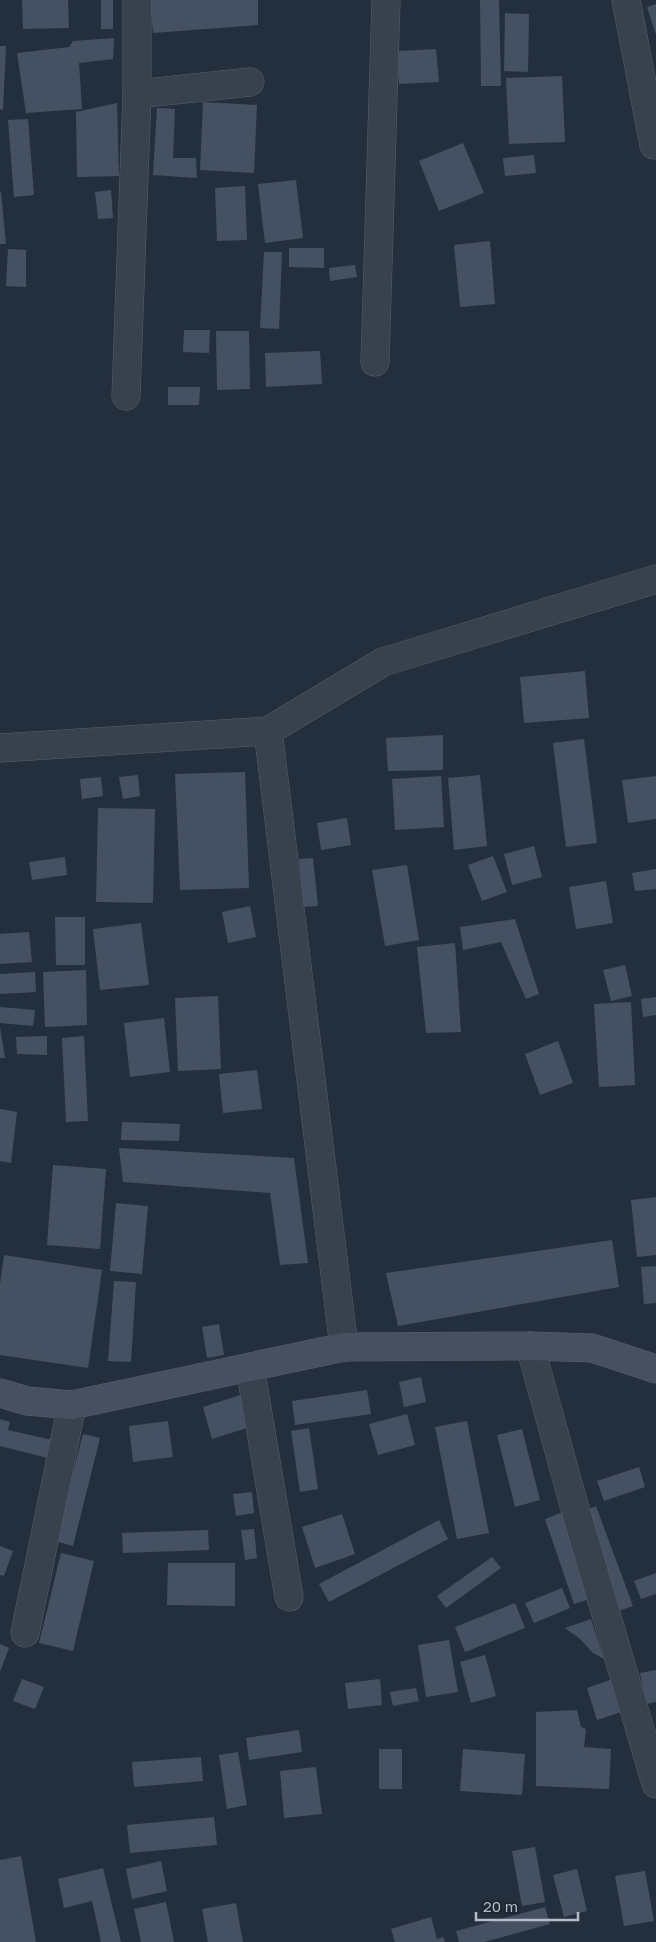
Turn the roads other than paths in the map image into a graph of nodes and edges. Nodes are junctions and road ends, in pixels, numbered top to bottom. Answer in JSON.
{"nodes":[{"id":1,"x":137,"y":0,"type":"edge"},
{"id":2,"x":386,"y":0,"type":"edge"},
{"id":3,"x":626,"y":0,"type":"edge"},
{"id":4,"x":250,"y":82,"type":"dead end"},
{"id":5,"x":138,"y":94,"type":"junction"},
{"id":6,"x":654,"y":145,"type":"dead end"},
{"id":7,"x":375,"y":362,"type":"dead end"},
{"id":8,"x":126,"y":396,"type":"dead end"},
{"id":9,"x":656,"y":579,"type":"edge"},
{"id":10,"x":268,"y":731,"type":"junction"},
{"id":11,"x":0,"y":748,"type":"edge"},
{"id":12,"x":530,"y":1346,"type":"junction"},
{"id":13,"x":344,"y":1347,"type":"junction"},
{"id":14,"x":250,"y":1367,"type":"junction"},
{"id":15,"x":656,"y":1370,"type":"edge"},
{"id":16,"x":0,"y":1393,"type":"edge"},
{"id":17,"x":72,"y":1405,"type":"junction"},
{"id":18,"x":289,"y":1597,"type":"dead end"},
{"id":19,"x":25,"y":1634,"type":"dead end"},
{"id":20,"x":656,"y":1784,"type":"edge"}],
"edges":[{"from":1,"to":5,"type":"street"},
{"from":2,"to":7,"type":"street"},
{"from":3,"to":6,"type":"street"},
{"from":4,"to":5,"type":"street"},
{"from":5,"to":8,"type":"street"},
{"from":9,"to":10,"type":"street"},
{"from":10,"to":11,"type":"street"},
{"from":10,"to":13,"type":"street"},
{"from":12,"to":13,"type":"street"},
{"from":12,"to":15,"type":"street"},
{"from":12,"to":20,"type":"street"},
{"from":13,"to":14,"type":"street"},
{"from":14,"to":17,"type":"street"},
{"from":14,"to":18,"type":"street"},
{"from":16,"to":17,"type":"street"},
{"from":17,"to":19,"type":"street"}]}
